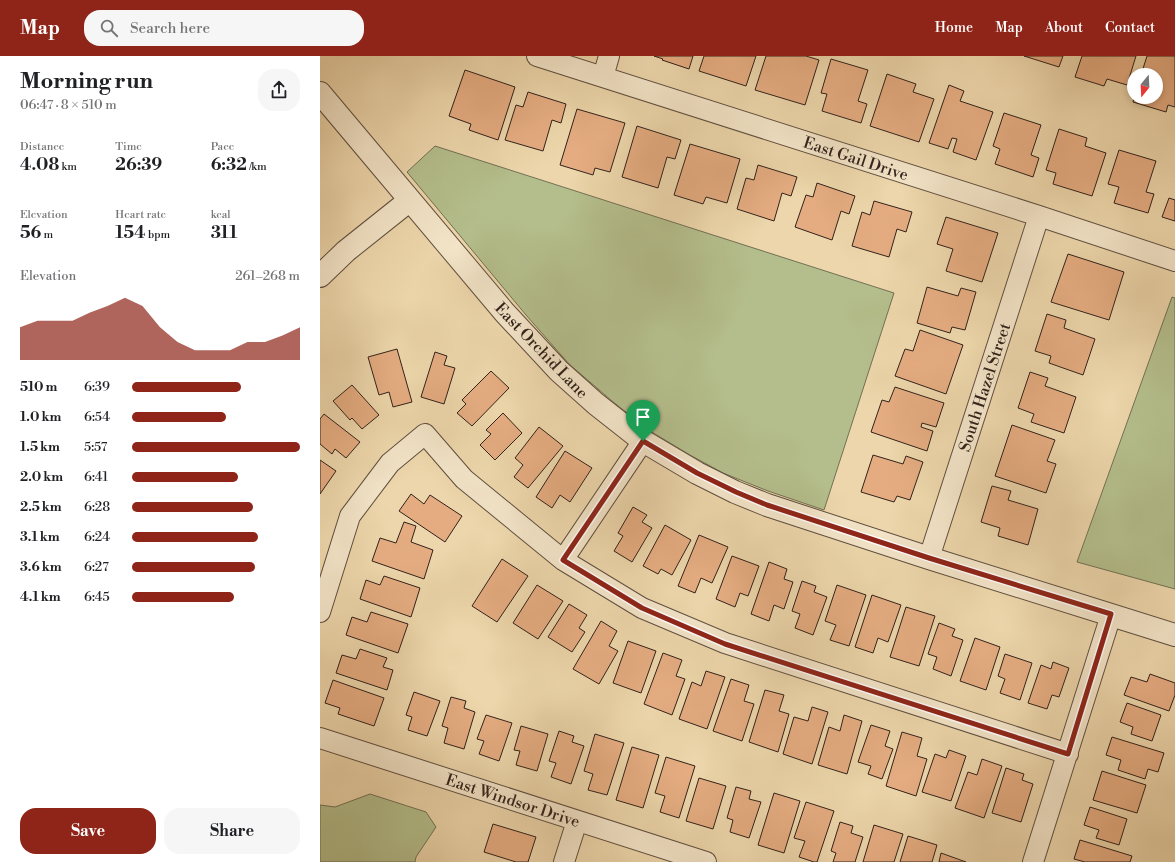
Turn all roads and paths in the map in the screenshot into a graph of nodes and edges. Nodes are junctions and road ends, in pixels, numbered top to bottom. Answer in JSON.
{"nodes":[{"id":1,"x":537,"y":56,"type":"edge"},
{"id":2,"x":609,"y":56,"type":"edge"},
{"id":3,"x":603,"y":77,"type":"junction"},
{"id":4,"x":320,"y":93,"type":"edge"},
{"id":5,"x":410,"y":200,"type":"junction"},
{"id":6,"x":1039,"y":216,"type":"junction"},
{"id":7,"x":1175,"y":261,"type":"edge"},
{"id":8,"x":320,"y":276,"type":"edge"},
{"id":9,"x":643,"y":441,"type":"junction"},
{"id":10,"x":929,"y":558,"type":"junction"},
{"id":11,"x":563,"y":560,"type":"junction"},
{"id":12,"x":320,"y":612,"type":"edge"},
{"id":13,"x":1111,"y":614,"type":"junction"},
{"id":14,"x":1175,"y":636,"type":"edge"},
{"id":15,"x":320,"y":738,"type":"edge"},
{"id":16,"x":1068,"y":754,"type":"junction"},
{"id":17,"x":577,"y":820,"type":"junction"},
{"id":18,"x":564,"y":862,"type":"edge"},
{"id":19,"x":706,"y":862,"type":"edge"},
{"id":20,"x":1033,"y":862,"type":"edge"}],
"edges":[{"from":1,"to":3,"type":"street","name":"East Gail Drive"},
{"from":2,"to":3,"type":"street"},
{"from":3,"to":6,"type":"street","name":"East Gail Drive"},
{"from":4,"to":5,"type":"street","name":"East Orchid Lane"},
{"from":5,"to":8,"type":"street"},
{"from":5,"to":9,"type":"street","name":"East Orchid Lane"},
{"from":6,"to":7,"type":"street","name":"East Gail Drive"},
{"from":6,"to":10,"type":"street","name":"South Hazel Street"},
{"from":9,"to":10,"type":"street","name":"East Orchid Lane"},
{"from":9,"to":11,"type":"street"},
{"from":10,"to":13,"type":"street","name":"East Orchid Lane"},
{"from":11,"to":12,"type":"street"},
{"from":11,"to":16,"type":"street"},
{"from":13,"to":14,"type":"street","name":"East Orchid Lane"},
{"from":13,"to":16,"type":"street"},
{"from":15,"to":17,"type":"street","name":"East Windsor Drive"},
{"from":16,"to":20,"type":"street"},
{"from":17,"to":18,"type":"street"},
{"from":17,"to":19,"type":"street","name":"East Windsor Drive"}]}
